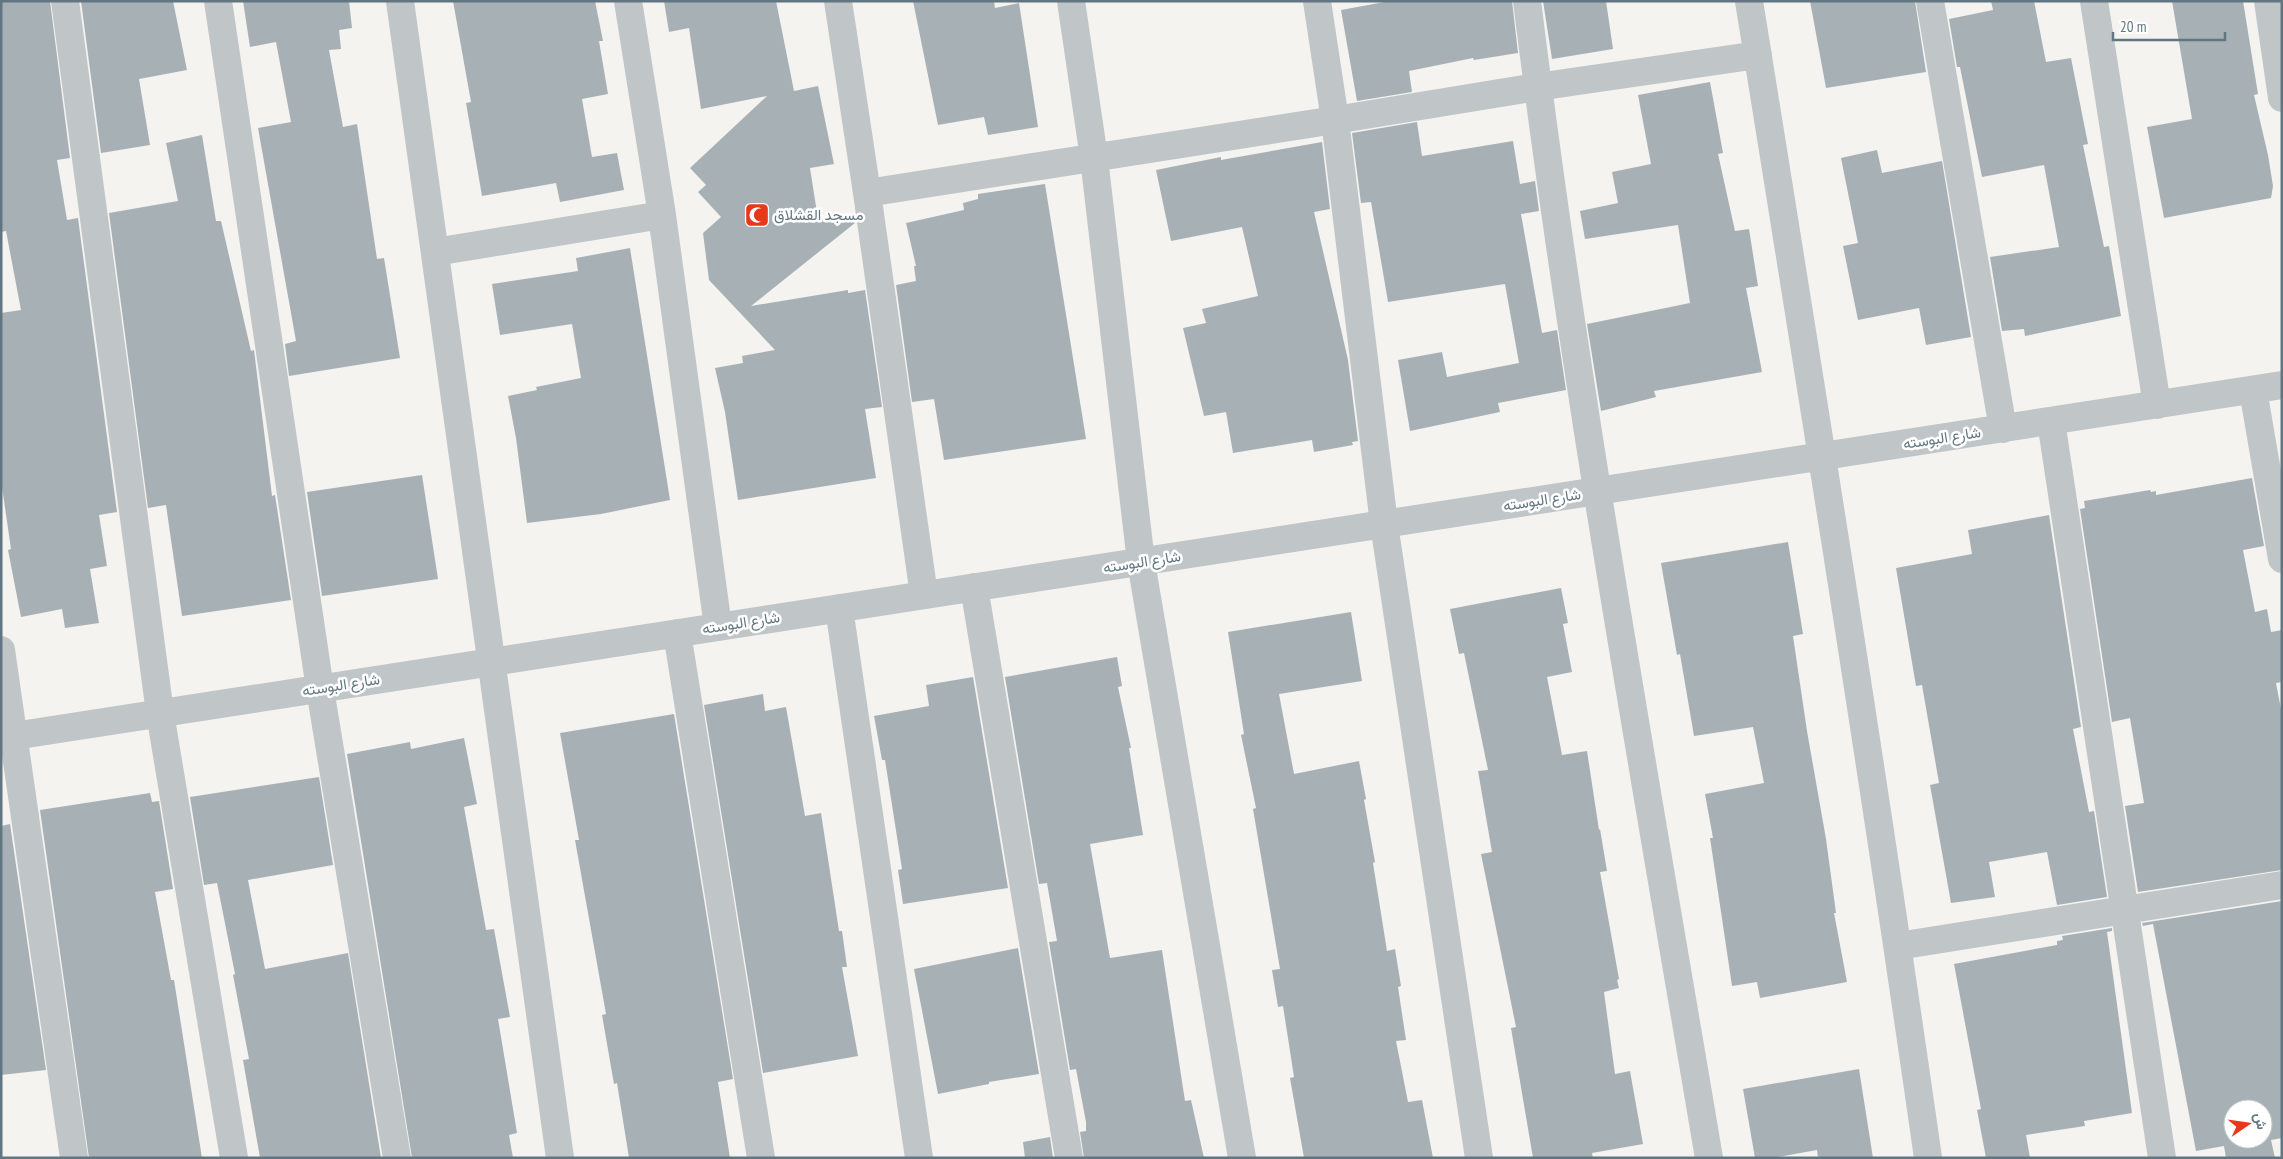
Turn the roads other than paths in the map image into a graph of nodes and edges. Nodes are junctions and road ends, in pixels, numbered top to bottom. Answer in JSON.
{"nodes":[{"id":1,"x":65,"y":1,"type":"edge"},
{"id":2,"x":218,"y":1,"type":"edge"},
{"id":3,"x":400,"y":1,"type":"edge"},
{"id":4,"x":628,"y":1,"type":"edge"},
{"id":5,"x":838,"y":1,"type":"edge"},
{"id":6,"x":1071,"y":1,"type":"edge"},
{"id":7,"x":1317,"y":1,"type":"edge"},
{"id":8,"x":1527,"y":1,"type":"edge"},
{"id":9,"x":1749,"y":1,"type":"edge"},
{"id":10,"x":1930,"y":1,"type":"edge"},
{"id":11,"x":2094,"y":1,"type":"edge"},
{"id":12,"x":2268,"y":1,"type":"edge"},
{"id":13,"x":1758,"y":56,"type":"junction"},
{"id":14,"x":1538,"y":87,"type":"junction"},
{"id":15,"x":2282,"y":98,"type":"edge"},
{"id":16,"x":1335,"y":120,"type":"junction"},
{"id":17,"x":1094,"y":158,"type":"junction"},
{"id":18,"x":868,"y":193,"type":"junction"},
{"id":19,"x":662,"y":215,"type":"junction"},
{"id":20,"x":434,"y":252,"type":"junction"},
{"id":21,"x":2282,"y":385,"type":"edge"},
{"id":22,"x":2253,"y":390,"type":"junction"},
{"id":23,"x":2157,"y":405,"type":"junction"},
{"id":24,"x":2051,"y":421,"type":"junction"},
{"id":25,"x":2003,"y":428,"type":"junction"},
{"id":26,"x":1822,"y":456,"type":"junction"},
{"id":27,"x":1597,"y":491,"type":"junction"},
{"id":28,"x":1384,"y":524,"type":"junction"},
{"id":29,"x":2282,"y":559,"type":"edge"},
{"id":30,"x":1141,"y":562,"type":"junction"},
{"id":31,"x":974,"y":587,"type":"junction"},
{"id":32,"x":924,"y":595,"type":"junction"},
{"id":33,"x":840,"y":608,"type":"junction"},
{"id":34,"x":718,"y":627,"type":"junction"},
{"id":35,"x":677,"y":633,"type":"junction"},
{"id":36,"x":1,"y":650,"type":"edge"},
{"id":37,"x":492,"y":662,"type":"junction"},
{"id":38,"x":320,"y":688,"type":"junction"},
{"id":39,"x":160,"y":713,"type":"junction"},
{"id":40,"x":8,"y":737,"type":"edge"},
{"id":41,"x":2282,"y":884,"type":"edge"},
{"id":42,"x":2124,"y":910,"type":"junction"},
{"id":43,"x":1898,"y":946,"type":"junction"},
{"id":44,"x":74,"y":1158,"type":"edge"},
{"id":45,"x":234,"y":1158,"type":"edge"},
{"id":46,"x":397,"y":1158,"type":"edge"},
{"id":47,"x":560,"y":1158,"type":"edge"},
{"id":48,"x":761,"y":1158,"type":"edge"},
{"id":49,"x":919,"y":1158,"type":"edge"},
{"id":50,"x":1069,"y":1158,"type":"edge"},
{"id":51,"x":1242,"y":1158,"type":"edge"},
{"id":52,"x":1479,"y":1158,"type":"edge"},
{"id":53,"x":1709,"y":1158,"type":"edge"},
{"id":54,"x":1928,"y":1158,"type":"edge"},
{"id":55,"x":2162,"y":1158,"type":"edge"}],
"edges":[{"from":1,"to":39,"type":"street"},
{"from":2,"to":38,"type":"street"},
{"from":3,"to":20,"type":"street"},
{"from":4,"to":19,"type":"street"},
{"from":5,"to":18,"type":"street"},
{"from":6,"to":17,"type":"street"},
{"from":7,"to":16,"type":"street"},
{"from":8,"to":14,"type":"street"},
{"from":9,"to":13,"type":"street"},
{"from":10,"to":25,"type":"street"},
{"from":11,"to":23,"type":"street"},
{"from":12,"to":15,"type":"street"},
{"from":13,"to":14,"type":"street"},
{"from":13,"to":26,"type":"street"},
{"from":14,"to":16,"type":"street"},
{"from":14,"to":27,"type":"street"},
{"from":16,"to":17,"type":"street"},
{"from":16,"to":28,"type":"street"},
{"from":17,"to":18,"type":"street"},
{"from":17,"to":30,"type":"street"},
{"from":18,"to":32,"type":"street"},
{"from":19,"to":20,"type":"street"},
{"from":19,"to":34,"type":"street"},
{"from":20,"to":37,"type":"street"},
{"from":21,"to":22,"type":"street","name":"شارع البوسته"},
{"from":22,"to":23,"type":"street","name":"شارع البوسته"},
{"from":22,"to":29,"type":"street"},
{"from":23,"to":24,"type":"street","name":"شارع البوسته"},
{"from":24,"to":25,"type":"street","name":"شارع البوسته"},
{"from":24,"to":42,"type":"street"},
{"from":25,"to":26,"type":"street","name":"شارع البوسته"},
{"from":26,"to":27,"type":"street","name":"شارع البوسته"},
{"from":26,"to":43,"type":"street"},
{"from":27,"to":28,"type":"street","name":"شارع البوسته"},
{"from":27,"to":53,"type":"street"},
{"from":28,"to":30,"type":"street","name":"شارع البوسته"},
{"from":28,"to":52,"type":"street"},
{"from":30,"to":31,"type":"street","name":"شارع البوسته"},
{"from":30,"to":51,"type":"street"},
{"from":31,"to":32,"type":"street","name":"شارع البوسته"},
{"from":31,"to":50,"type":"street"},
{"from":32,"to":33,"type":"street","name":"شارع البوسته"},
{"from":33,"to":34,"type":"street","name":"شارع البوسته"},
{"from":33,"to":49,"type":"street"},
{"from":34,"to":35,"type":"street","name":"شارع البوسته"},
{"from":35,"to":37,"type":"street","name":"شارع البوسته"},
{"from":35,"to":48,"type":"street"},
{"from":36,"to":40,"type":"street"},
{"from":37,"to":38,"type":"street","name":"شارع البوسته"},
{"from":37,"to":47,"type":"street"},
{"from":38,"to":39,"type":"street","name":"شارع البوسته"},
{"from":38,"to":46,"type":"street"},
{"from":39,"to":40,"type":"street","name":"شارع البوسته"},
{"from":39,"to":45,"type":"street"},
{"from":40,"to":44,"type":"street"},
{"from":41,"to":42,"type":"street"},
{"from":42,"to":43,"type":"street"},
{"from":42,"to":55,"type":"street"},
{"from":43,"to":54,"type":"street"}]}
